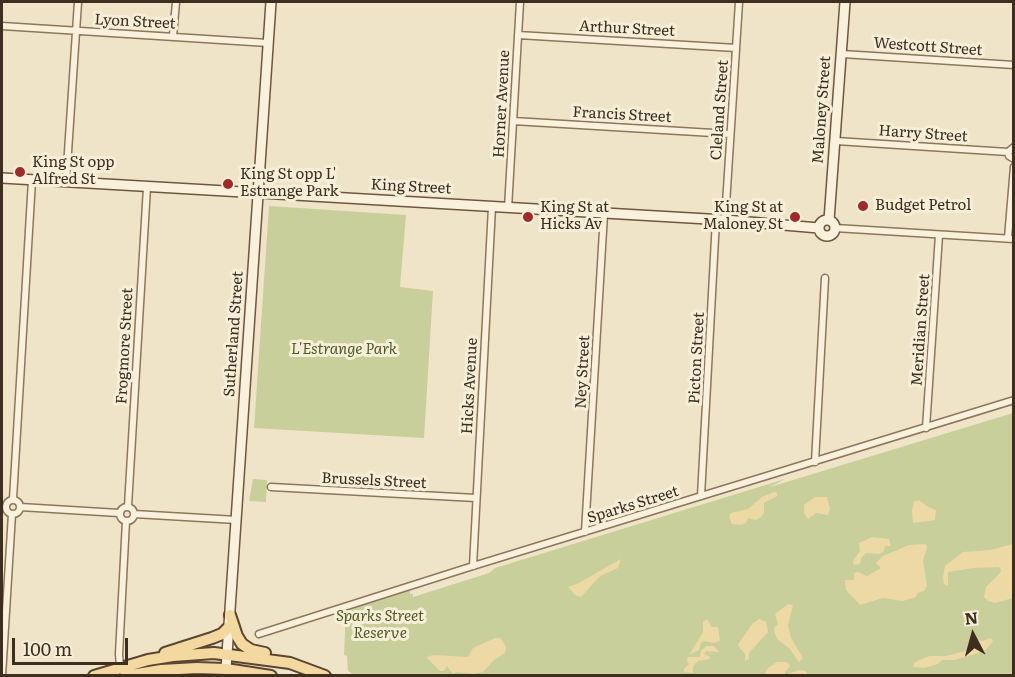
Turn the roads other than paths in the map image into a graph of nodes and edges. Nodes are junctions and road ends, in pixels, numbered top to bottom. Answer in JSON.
{"nodes":[{"id":1,"x":78,"y":2,"type":"edge"},
{"id":2,"x":176,"y":2,"type":"edge"},
{"id":3,"x":271,"y":2,"type":"edge"},
{"id":4,"x":520,"y":2,"type":"edge"},
{"id":5,"x":739,"y":2,"type":"edge"},
{"id":6,"x":845,"y":2,"type":"edge"},
{"id":7,"x":2,"y":26,"type":"edge"},
{"id":8,"x":76,"y":31,"type":"junction"},
{"id":9,"x":518,"y":35,"type":"junction"},
{"id":10,"x":174,"y":36,"type":"junction"},
{"id":11,"x":268,"y":43,"type":"junction"},
{"id":12,"x":736,"y":48,"type":"junction"},
{"id":13,"x":842,"y":54,"type":"junction"},
{"id":14,"x":1014,"y":65,"type":"edge"},
{"id":15,"x":513,"y":121,"type":"junction"},
{"id":16,"x":730,"y":134,"type":"junction"},
{"id":17,"x":836,"y":141,"type":"junction"},
{"id":18,"x":1011,"y":149,"type":"edge"},
{"id":19,"x":1014,"y":159,"type":"edge"},
{"id":20,"x":1014,"y":167,"type":"edge"},
{"id":21,"x":2,"y":178,"type":"edge"},
{"id":22,"x":32,"y":180,"type":"junction"},
{"id":23,"x":66,"y":182,"type":"junction"},
{"id":24,"x":147,"y":187,"type":"junction"},
{"id":25,"x":258,"y":194,"type":"junction"},
{"id":26,"x":492,"y":207,"type":"junction"},
{"id":27,"x":508,"y":208,"type":"junction"},
{"id":28,"x":604,"y":214,"type":"junction"},
{"id":29,"x":720,"y":220,"type":"junction"},
{"id":30,"x":832,"y":224,"type":"junction"},
{"id":31,"x":939,"y":235,"type":"junction"},
{"id":32,"x":1011,"y":238,"type":"edge"},
{"id":33,"x":825,"y":278,"type":"dead end"},
{"id":34,"x":1014,"y":400,"type":"edge"},
{"id":35,"x":926,"y":428,"type":"junction"},
{"id":36,"x":815,"y":462,"type":"junction"},
{"id":37,"x":271,"y":487,"type":"dead end"},
{"id":38,"x":701,"y":496,"type":"junction"},
{"id":39,"x":476,"y":498,"type":"junction"},
{"id":40,"x":13,"y":499,"type":"junction"},
{"id":41,"x":3,"y":506,"type":"edge"},
{"id":42,"x":128,"y":506,"type":"junction"},
{"id":43,"x":20,"y":507,"type":"junction"},
{"id":44,"x":119,"y":513,"type":"junction"},
{"id":45,"x":12,"y":514,"type":"junction"},
{"id":46,"x":134,"y":514,"type":"junction"},
{"id":47,"x":237,"y":520,"type":"junction"},
{"id":48,"x":126,"y":521,"type":"junction"},
{"id":49,"x":585,"y":532,"type":"junction"},
{"id":50,"x":473,"y":566,"type":"junction"},
{"id":51,"x":4,"y":606,"type":"edge"},
{"id":52,"x":230,"y":615,"type":"junction"},
{"id":53,"x":229,"y":627,"type":"junction"},
{"id":54,"x":260,"y":634,"type":"dead end"},
{"id":55,"x":227,"y":655,"type":"junction"},
{"id":56,"x":148,"y":660,"type":"junction"},
{"id":57,"x":290,"y":663,"type":"junction"},
{"id":58,"x":226,"y":669,"type":"junction"},
{"id":59,"x":122,"y":671,"type":"edge"},
{"id":60,"x":2,"y":675,"type":"edge"},
{"id":61,"x":94,"y":675,"type":"edge"},
{"id":62,"x":271,"y":675,"type":"edge"},
{"id":63,"x":325,"y":675,"type":"edge"}],
"edges":[{"from":1,"to":8,"type":"street"},
{"from":2,"to":10,"type":"street"},
{"from":3,"to":11,"type":"main road","name":"Sutherland Street"},
{"from":4,"to":9,"type":"street","name":"Horner Avenue"},
{"from":5,"to":12,"type":"street","name":"Cleland Street"},
{"from":6,"to":13,"type":"main road","name":"Maloney Street"},
{"from":7,"to":8,"type":"street","name":"Lyon Street"},
{"from":8,"to":10,"type":"street","name":"Lyon Street"},
{"from":8,"to":23,"type":"street"},
{"from":9,"to":12,"type":"street","name":"Arthur Street"},
{"from":9,"to":15,"type":"street","name":"Horner Avenue"},
{"from":10,"to":11,"type":"street","name":"Lyon Street"},
{"from":11,"to":25,"type":"main road","name":"Sutherland Street"},
{"from":12,"to":16,"type":"street","name":"Cleland Street"},
{"from":13,"to":14,"type":"street","name":"Westcott Street"},
{"from":13,"to":17,"type":"main road","name":"Maloney Street"},
{"from":15,"to":16,"type":"street","name":"Francis Street"},
{"from":15,"to":27,"type":"street","name":"Horner Avenue"},
{"from":16,"to":29,"type":"street","name":"Cleland Street"},
{"from":17,"to":18,"type":"street","name":"Harry Street"},
{"from":17,"to":30,"type":"main road","name":"Maloney Street"},
{"from":18,"to":19,"type":"street"},
{"from":20,"to":32,"type":"street"},
{"from":21,"to":22,"type":"main road","name":"King Street"},
{"from":22,"to":23,"type":"main road","name":"King Street"},
{"from":22,"to":40,"type":"street"},
{"from":23,"to":24,"type":"main road","name":"King Street"},
{"from":24,"to":25,"type":"main road","name":"King Street"},
{"from":24,"to":42,"type":"street","name":"Frogmore Street"},
{"from":25,"to":26,"type":"main road","name":"King Street"},
{"from":25,"to":47,"type":"main road","name":"Sutherland Street"},
{"from":26,"to":27,"type":"main road","name":"King Street"},
{"from":26,"to":39,"type":"street","name":"Hicks Avenue"},
{"from":27,"to":28,"type":"main road","name":"King Street"},
{"from":28,"to":29,"type":"main road","name":"King Street"},
{"from":28,"to":49,"type":"street","name":"Ney Street"},
{"from":29,"to":30,"type":"main road","name":"King Street"},
{"from":29,"to":38,"type":"street","name":"Picton Street"},
{"from":30,"to":31,"type":"street"},
{"from":31,"to":32,"type":"street"},
{"from":31,"to":35,"type":"street","name":"Meridian Street"},
{"from":33,"to":36,"type":"street"},
{"from":34,"to":35,"type":"street","name":"Sparks Street"},
{"from":35,"to":36,"type":"street","name":"Sparks Street"},
{"from":36,"to":38,"type":"street","name":"Sparks Street"},
{"from":37,"to":39,"type":"street","name":"Brussels Street"},
{"from":38,"to":49,"type":"street","name":"Sparks Street"},
{"from":39,"to":50,"type":"street","name":"Hicks Avenue"},
{"from":40,"to":41,"type":"street"},
{"from":40,"to":43,"type":"street"},
{"from":41,"to":45,"type":"street"},
{"from":42,"to":44,"type":"street"},
{"from":42,"to":46,"type":"street"},
{"from":43,"to":44,"type":"street"},
{"from":43,"to":45,"type":"street"},
{"from":44,"to":48,"type":"street"},
{"from":45,"to":51,"type":"street"},
{"from":46,"to":47,"type":"street"},
{"from":46,"to":48,"type":"street"},
{"from":47,"to":52,"type":"main road","name":"Sutherland Street"},
{"from":48,"to":59,"type":"street"},
{"from":49,"to":50,"type":"street","name":"Sparks Street"},
{"from":50,"to":54,"type":"street","name":"Sparks Street"},
{"from":51,"to":60,"type":"street"},
{"from":52,"to":53,"type":"main road","name":"Sutherland Street"},
{"from":52,"to":57,"type":"main road"},
{"from":53,"to":55,"type":"main road","name":"Sutherland Street"},
{"from":53,"to":56,"type":"main road"},
{"from":55,"to":56,"type":"main road"},
{"from":55,"to":57,"type":"main road"},
{"from":55,"to":58,"type":"main road","name":"Sutherland Street"},
{"from":56,"to":59,"type":"main road"},
{"from":57,"to":63,"type":"main road"},
{"from":58,"to":59,"type":"main road"},
{"from":58,"to":62,"type":"main road"},
{"from":59,"to":61,"type":"main road"}]}
